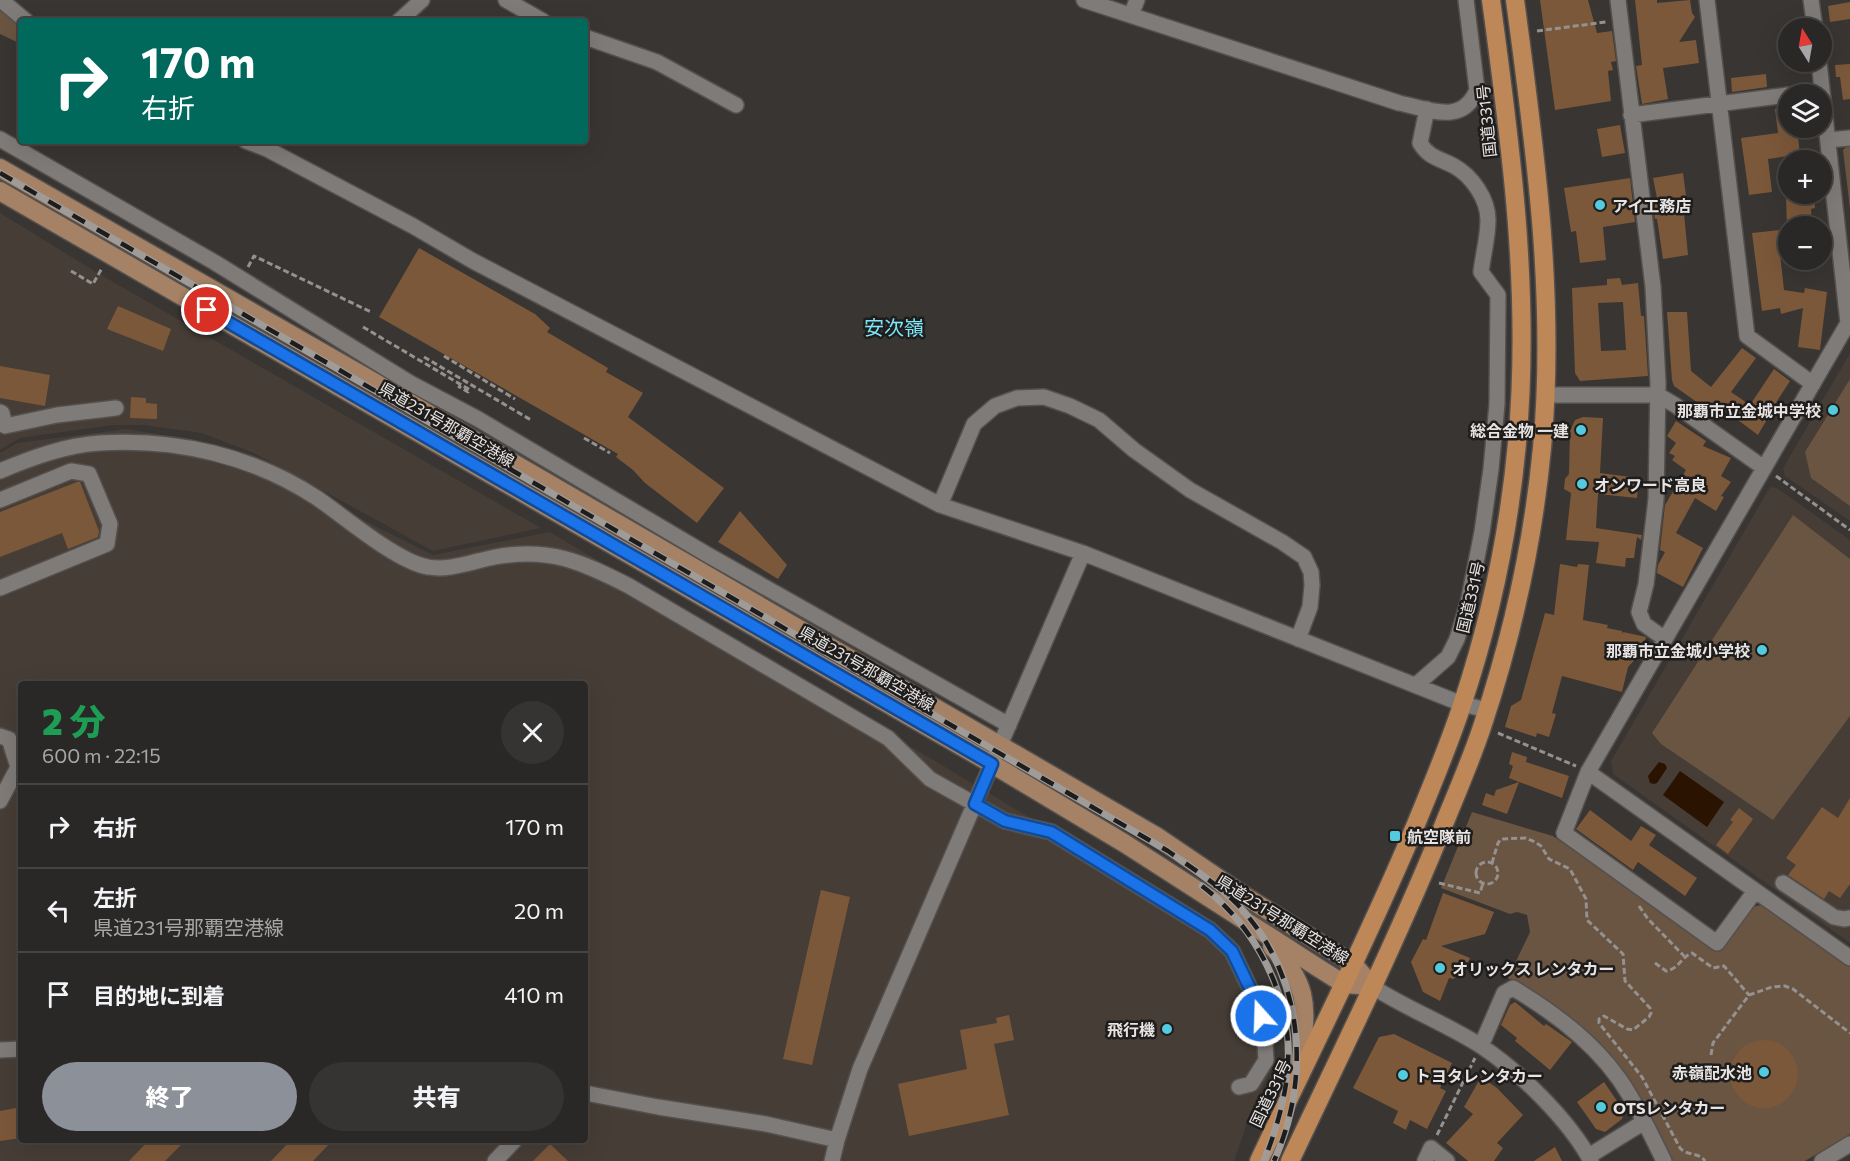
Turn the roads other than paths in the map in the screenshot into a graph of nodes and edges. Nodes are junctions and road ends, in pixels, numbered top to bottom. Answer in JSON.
{"nodes":[{"id":1,"x":1,"y":0,"type":"edge"},
{"id":2,"x":422,"y":0,"type":"edge"},
{"id":3,"x":506,"y":0,"type":"edge"},
{"id":4,"x":1084,"y":0,"type":"edge"},
{"id":5,"x":1137,"y":0,"type":"edge"},
{"id":6,"x":1466,"y":0,"type":"edge"},
{"id":7,"x":1491,"y":0,"type":"edge"},
{"id":8,"x":1515,"y":0,"type":"edge"},
{"id":9,"x":1618,"y":0,"type":"edge"},
{"id":10,"x":1707,"y":0,"type":"edge"},
{"id":11,"x":1811,"y":0,"type":"edge"},
{"id":12,"x":1131,"y":15,"type":"junction"},
{"id":13,"x":22,"y":18,"type":"edge"},
{"id":14,"x":402,"y":18,"type":"edge"},
{"id":15,"x":538,"y":18,"type":"edge"},
{"id":16,"x":1814,"y":18,"type":"edge"},
{"id":17,"x":588,"y":38,"type":"edge"},
{"id":18,"x":1778,"y":96,"type":"edge"},
{"id":19,"x":1719,"y":104,"type":"junction"},
{"id":20,"x":736,"y":105,"type":"dead end"},
{"id":21,"x":1427,"y":109,"type":"junction"},
{"id":22,"x":1631,"y":115,"type":"junction"},
{"id":23,"x":1850,"y":138,"type":"edge"},
{"id":24,"x":0,"y":139,"type":"edge"},
{"id":25,"x":1828,"y":140,"type":"joint"},
{"id":26,"x":269,"y":145,"type":"edge"},
{"id":27,"x":0,"y":168,"type":"edge"},
{"id":28,"x":0,"y":191,"type":"edge"},
{"id":29,"x":1813,"y":384,"type":"junction"},
{"id":30,"x":1545,"y":395,"type":"junction"},
{"id":31,"x":1658,"y":395,"type":"junction"},
{"id":32,"x":116,"y":408,"type":"dead end"},
{"id":33,"x":2,"y":423,"type":"edge"},
{"id":34,"x":1764,"y":468,"type":"junction"},
{"id":35,"x":0,"y":471,"type":"edge"},
{"id":36,"x":0,"y":500,"type":"edge"},
{"id":37,"x":940,"y":505,"type":"junction"},
{"id":38,"x":1083,"y":553,"type":"junction"},
{"id":39,"x":0,"y":588,"type":"edge"},
{"id":40,"x":1298,"y":639,"type":"junction"},
{"id":41,"x":1665,"y":639,"type":"junction"},
{"id":42,"x":1416,"y":685,"type":"junction"},
{"id":43,"x":1462,"y":704,"type":"junction"},
{"id":44,"x":1487,"y":710,"type":"junction"},
{"id":45,"x":1009,"y":725,"type":"junction"},
{"id":46,"x":0,"y":736,"type":"edge"},
{"id":47,"x":1000,"y":745,"type":"junction"},
{"id":48,"x":992,"y":764,"type":"junction"},
{"id":49,"x":1588,"y":772,"type":"junction"},
{"id":50,"x":0,"y":801,"type":"edge"},
{"id":51,"x":975,"y":804,"type":"junction"},
{"id":52,"x":1783,"y":883,"type":"dead end"},
{"id":53,"x":1755,"y":891,"type":"junction"},
{"id":54,"x":1850,"y":918,"type":"edge"},
{"id":55,"x":1252,"y":927,"type":"junction"},
{"id":56,"x":1850,"y":958,"type":"edge"},
{"id":57,"x":1353,"y":964,"type":"junction"},
{"id":58,"x":1344,"y":984,"type":"junction"},
{"id":59,"x":1373,"y":987,"type":"junction"},
{"id":60,"x":1481,"y":1046,"type":"junction"},
{"id":61,"x":18,"y":1049,"type":"edge"},
{"id":62,"x":0,"y":1050,"type":"edge"},
{"id":63,"x":1300,"y":1076,"type":"junction"},
{"id":64,"x":1239,"y":1087,"type":"dead end"},
{"id":65,"x":588,"y":1094,"type":"edge"},
{"id":66,"x":1644,"y":1122,"type":"junction"},
{"id":67,"x":837,"y":1140,"type":"junction"},
{"id":68,"x":512,"y":1143,"type":"edge"},
{"id":69,"x":1850,"y":1144,"type":"edge"},
{"id":70,"x":1428,"y":1154,"type":"edge"},
{"id":71,"x":1590,"y":1158,"type":"edge"},
{"id":72,"x":495,"y":1161,"type":"edge"},
{"id":73,"x":832,"y":1161,"type":"edge"},
{"id":74,"x":1259,"y":1161,"type":"edge"},
{"id":75,"x":1290,"y":1161,"type":"edge"},
{"id":76,"x":1447,"y":1161,"type":"edge"},
{"id":77,"x":1664,"y":1161,"type":"edge"},
{"id":78,"x":1822,"y":1161,"type":"edge"}],
"edges":[{"from":1,"to":13,"type":"street"},
{"from":2,"to":14,"type":"street"},
{"from":3,"to":15,"type":"street"},
{"from":4,"to":12,"type":"street"},
{"from":5,"to":12,"type":"street"},
{"from":6,"to":21,"type":"street"},
{"from":7,"to":43,"type":"highway","name":"国道331号"},
{"from":8,"to":30,"type":"highway"},
{"from":9,"to":22,"type":"street"},
{"from":10,"to":19,"type":"street"},
{"from":11,"to":16,"type":"street"},
{"from":12,"to":21,"type":"street"},
{"from":17,"to":20,"type":"street"},
{"from":18,"to":19,"type":"street"},
{"from":19,"to":22,"type":"street"},
{"from":19,"to":29,"type":"street"},
{"from":21,"to":42,"type":"street"},
{"from":22,"to":31,"type":"street"},
{"from":23,"to":25,"type":"street"},
{"from":24,"to":45,"type":"street"},
{"from":25,"to":29,"type":"street"},
{"from":26,"to":37,"type":"street"},
{"from":27,"to":47,"type":"main road","name":"県道231号那覇空港線"},
{"from":28,"to":48,"type":"main road","name":"県道231号那覇空港線"},
{"from":29,"to":34,"type":"street"},
{"from":30,"to":31,"type":"street"},
{"from":30,"to":44,"type":"highway"},
{"from":31,"to":34,"type":"street"},
{"from":31,"to":41,"type":"street"},
{"from":32,"to":33,"type":"street"},
{"from":34,"to":41,"type":"street"},
{"from":35,"to":51,"type":"street"},
{"from":36,"to":39,"type":"street"},
{"from":37,"to":38,"type":"street"},
{"from":37,"to":40,"type":"street"},
{"from":38,"to":40,"type":"street"},
{"from":38,"to":45,"type":"street"},
{"from":40,"to":42,"type":"street"},
{"from":41,"to":49,"type":"street"},
{"from":42,"to":43,"type":"street"},
{"from":43,"to":44,"type":"street"},
{"from":43,"to":57,"type":"highway","name":"国道331号"},
{"from":44,"to":59,"type":"highway"},
{"from":45,"to":47,"type":"street"},
{"from":46,"to":50,"type":"street"},
{"from":47,"to":48,"type":"street"},
{"from":47,"to":57,"type":"main road","name":"県道231号那覇空港線"},
{"from":48,"to":51,"type":"street"},
{"from":48,"to":55,"type":"main road","name":"県道231号那覇空港線"},
{"from":49,"to":53,"type":"street"},
{"from":49,"to":53,"type":"street"},
{"from":51,"to":64,"type":"street"},
{"from":51,"to":67,"type":"street"},
{"from":52,"to":54,"type":"street"},
{"from":53,"to":56,"type":"street"},
{"from":55,"to":58,"type":"main road","name":"県道231号那覇空港線"},
{"from":55,"to":63,"type":"main road"},
{"from":57,"to":58,"type":"highway","name":"国道331号"},
{"from":57,"to":59,"type":"main road","name":"県道231号那覇空港線"},
{"from":58,"to":59,"type":"main road","name":"県道231号那覇空港線"},
{"from":58,"to":63,"type":"highway","name":"国道331号"},
{"from":59,"to":60,"type":"street"},
{"from":59,"to":75,"type":"highway"},
{"from":60,"to":66,"type":"street"},
{"from":60,"to":71,"type":"street"},
{"from":61,"to":62,"type":"street"},
{"from":63,"to":74,"type":"highway","name":"国道331号"},
{"from":65,"to":67,"type":"street"},
{"from":66,"to":71,"type":"street"},
{"from":66,"to":77,"type":"street"},
{"from":67,"to":73,"type":"street"},
{"from":68,"to":72,"type":"street"},
{"from":69,"to":78,"type":"street"},
{"from":70,"to":76,"type":"street"}]}
